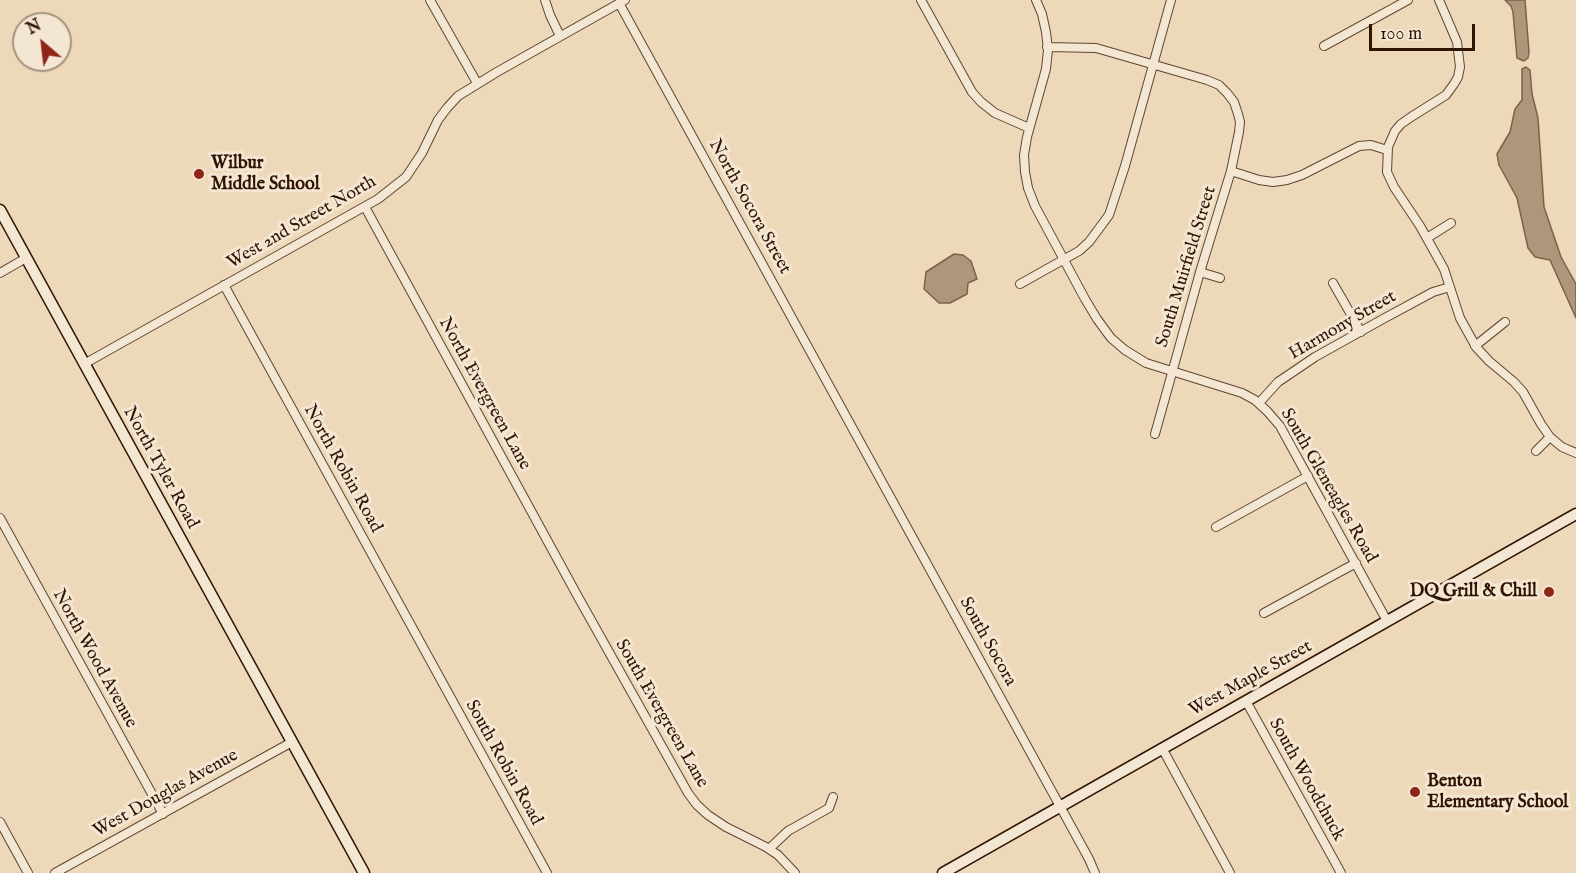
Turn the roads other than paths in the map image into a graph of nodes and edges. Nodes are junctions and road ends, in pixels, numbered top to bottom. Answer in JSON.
{"nodes":[{"id":1,"x":430,"y":0,"type":"edge"},
{"id":2,"x":545,"y":0,"type":"edge"},
{"id":3,"x":921,"y":0,"type":"edge"},
{"id":4,"x":1036,"y":0,"type":"edge"},
{"id":5,"x":1171,"y":0,"type":"edge"},
{"id":6,"x":1408,"y":0,"type":"edge"},
{"id":7,"x":1439,"y":0,"type":"edge"},
{"id":8,"x":622,"y":2,"type":"edge"},
{"id":9,"x":560,"y":36,"type":"junction"},
{"id":10,"x":1324,"y":46,"type":"dead end"},
{"id":11,"x":1047,"y":47,"type":"junction"},
{"id":12,"x":1154,"y":64,"type":"junction"},
{"id":13,"x":477,"y":83,"type":"junction"},
{"id":14,"x":1029,"y":128,"type":"junction"},
{"id":15,"x":1388,"y":150,"type":"junction"},
{"id":16,"x":1231,"y":171,"type":"junction"},
{"id":17,"x":365,"y":207,"type":"junction"},
{"id":18,"x":0,"y":210,"type":"edge"},
{"id":19,"x":1451,"y":223,"type":"dead end"},
{"id":20,"x":1427,"y":238,"type":"junction"},
{"id":21,"x":26,"y":258,"type":"junction"},
{"id":22,"x":1063,"y":259,"type":"junction"},
{"id":23,"x":1200,"y":272,"type":"junction"},
{"id":24,"x":0,"y":273,"type":"edge"},
{"id":25,"x":1220,"y":278,"type":"dead end"},
{"id":26,"x":1334,"y":283,"type":"dead end"},
{"id":27,"x":1020,"y":284,"type":"dead end"},
{"id":28,"x":224,"y":285,"type":"junction"},
{"id":29,"x":1450,"y":287,"type":"junction"},
{"id":30,"x":1505,"y":321,"type":"dead end"},
{"id":31,"x":1361,"y":332,"type":"junction"},
{"id":32,"x":1475,"y":346,"type":"junction"},
{"id":33,"x":84,"y":364,"type":"junction"},
{"id":34,"x":1171,"y":372,"type":"junction"},
{"id":35,"x":1259,"y":403,"type":"junction"},
{"id":36,"x":851,"y":426,"type":"joint"},
{"id":37,"x":1155,"y":434,"type":"dead end"},
{"id":38,"x":1550,"y":437,"type":"junction"},
{"id":39,"x":1536,"y":451,"type":"dead end"},
{"id":40,"x":1576,"y":453,"type":"edge"},
{"id":41,"x":1308,"y":476,"type":"junction"},
{"id":42,"x":1576,"y":514,"type":"edge"},
{"id":43,"x":0,"y":519,"type":"edge"},
{"id":44,"x":1216,"y":527,"type":"dead end"},
{"id":45,"x":1356,"y":562,"type":"junction"},
{"id":46,"x":577,"y":595,"type":"joint"},
{"id":47,"x":1264,"y":613,"type":"dead end"},
{"id":48,"x":1387,"y":621,"type":"junction"},
{"id":49,"x":434,"y":667,"type":"joint"},
{"id":50,"x":1246,"y":701,"type":"junction"},
{"id":51,"x":292,"y":742,"type":"junction"},
{"id":52,"x":1162,"y":748,"type":"junction"},
{"id":53,"x":833,"y":797,"type":"dead end"},
{"id":54,"x":1060,"y":806,"type":"junction"},
{"id":55,"x":163,"y":814,"type":"junction"},
{"id":56,"x":0,"y":822,"type":"edge"},
{"id":57,"x":769,"y":849,"type":"junction"},
{"id":58,"x":28,"y":873,"type":"edge"},
{"id":59,"x":55,"y":873,"type":"edge"},
{"id":60,"x":363,"y":873,"type":"edge"},
{"id":61,"x":547,"y":873,"type":"edge"},
{"id":62,"x":795,"y":873,"type":"edge"},
{"id":63,"x":943,"y":873,"type":"edge"},
{"id":64,"x":1095,"y":873,"type":"edge"},
{"id":65,"x":1230,"y":873,"type":"edge"},
{"id":66,"x":1341,"y":873,"type":"edge"}],
"edges":[{"from":1,"to":13,"type":"street"},
{"from":2,"to":9,"type":"street"},
{"from":3,"to":14,"type":"street"},
{"from":4,"to":11,"type":"street","name":"South Gleneagles Road"},
{"from":5,"to":12,"type":"street"},
{"from":6,"to":10,"type":"street"},
{"from":7,"to":15,"type":"street"},
{"from":8,"to":9,"type":"street","name":"West 2nd Street North"},
{"from":8,"to":36,"type":"street","name":"North Socora Street"},
{"from":9,"to":13,"type":"street","name":"West 2nd Street North"},
{"from":11,"to":12,"type":"street","name":"South Muirfield Street"},
{"from":11,"to":14,"type":"street","name":"South Gleneagles Road"},
{"from":12,"to":16,"type":"street","name":"South Muirfield Street"},
{"from":12,"to":22,"type":"street"},
{"from":13,"to":17,"type":"street","name":"West 2nd Street North"},
{"from":14,"to":22,"type":"street","name":"South Gleneagles Road"},
{"from":15,"to":16,"type":"street"},
{"from":15,"to":20,"type":"street"},
{"from":16,"to":23,"type":"street","name":"South Muirfield Street"},
{"from":17,"to":28,"type":"street","name":"West 2nd Street North"},
{"from":17,"to":46,"type":"street","name":"North Evergreen Lane"},
{"from":18,"to":21,"type":"main road","name":"North Tyler Road"},
{"from":19,"to":20,"type":"street"},
{"from":20,"to":29,"type":"street"},
{"from":21,"to":24,"type":"street"},
{"from":21,"to":33,"type":"main road","name":"North Tyler Road"},
{"from":22,"to":27,"type":"street"},
{"from":22,"to":34,"type":"street","name":"South Gleneagles Road"},
{"from":23,"to":25,"type":"street"},
{"from":23,"to":34,"type":"street","name":"South Muirfield Street"},
{"from":26,"to":31,"type":"street"},
{"from":28,"to":33,"type":"street","name":"West 2nd Street North"},
{"from":28,"to":49,"type":"street","name":"North Robin Road"},
{"from":29,"to":31,"type":"street","name":"Harmony Street"},
{"from":29,"to":32,"type":"street"},
{"from":30,"to":32,"type":"street"},
{"from":31,"to":35,"type":"street","name":"Harmony Street"},
{"from":32,"to":38,"type":"street"},
{"from":33,"to":51,"type":"main road","name":"North Tyler Road"},
{"from":34,"to":35,"type":"street","name":"South Gleneagles Road"},
{"from":34,"to":37,"type":"street","name":"South Muirfield Street"},
{"from":35,"to":41,"type":"street","name":"South Gleneagles Road"},
{"from":36,"to":54,"type":"street","name":"South Socora"},
{"from":38,"to":39,"type":"street"},
{"from":38,"to":40,"type":"street"},
{"from":41,"to":44,"type":"street"},
{"from":41,"to":45,"type":"street","name":"South Gleneagles Road"},
{"from":42,"to":48,"type":"main road","name":"West Maple Street"},
{"from":43,"to":55,"type":"street","name":"North Wood Avenue"},
{"from":45,"to":47,"type":"street"},
{"from":45,"to":48,"type":"street","name":"South Gleneagles Road"},
{"from":46,"to":57,"type":"street","name":"South Evergreen Lane"},
{"from":48,"to":50,"type":"main road","name":"West Maple Street"},
{"from":49,"to":61,"type":"street","name":"South Robin Road"},
{"from":50,"to":52,"type":"main road","name":"West Maple Street"},
{"from":50,"to":66,"type":"street","name":"South Woodchuck"},
{"from":51,"to":55,"type":"street","name":"West Douglas Avenue"},
{"from":51,"to":60,"type":"main road","name":"North Tyler Road"},
{"from":52,"to":54,"type":"main road","name":"West Maple Street"},
{"from":52,"to":65,"type":"street"},
{"from":53,"to":57,"type":"street"},
{"from":54,"to":63,"type":"main road","name":"West Maple Street"},
{"from":54,"to":64,"type":"street","name":"South Socora"},
{"from":55,"to":59,"type":"street","name":"West Douglas Avenue"},
{"from":56,"to":58,"type":"street"},
{"from":57,"to":62,"type":"street","name":"South Evergreen Lane"}]}
